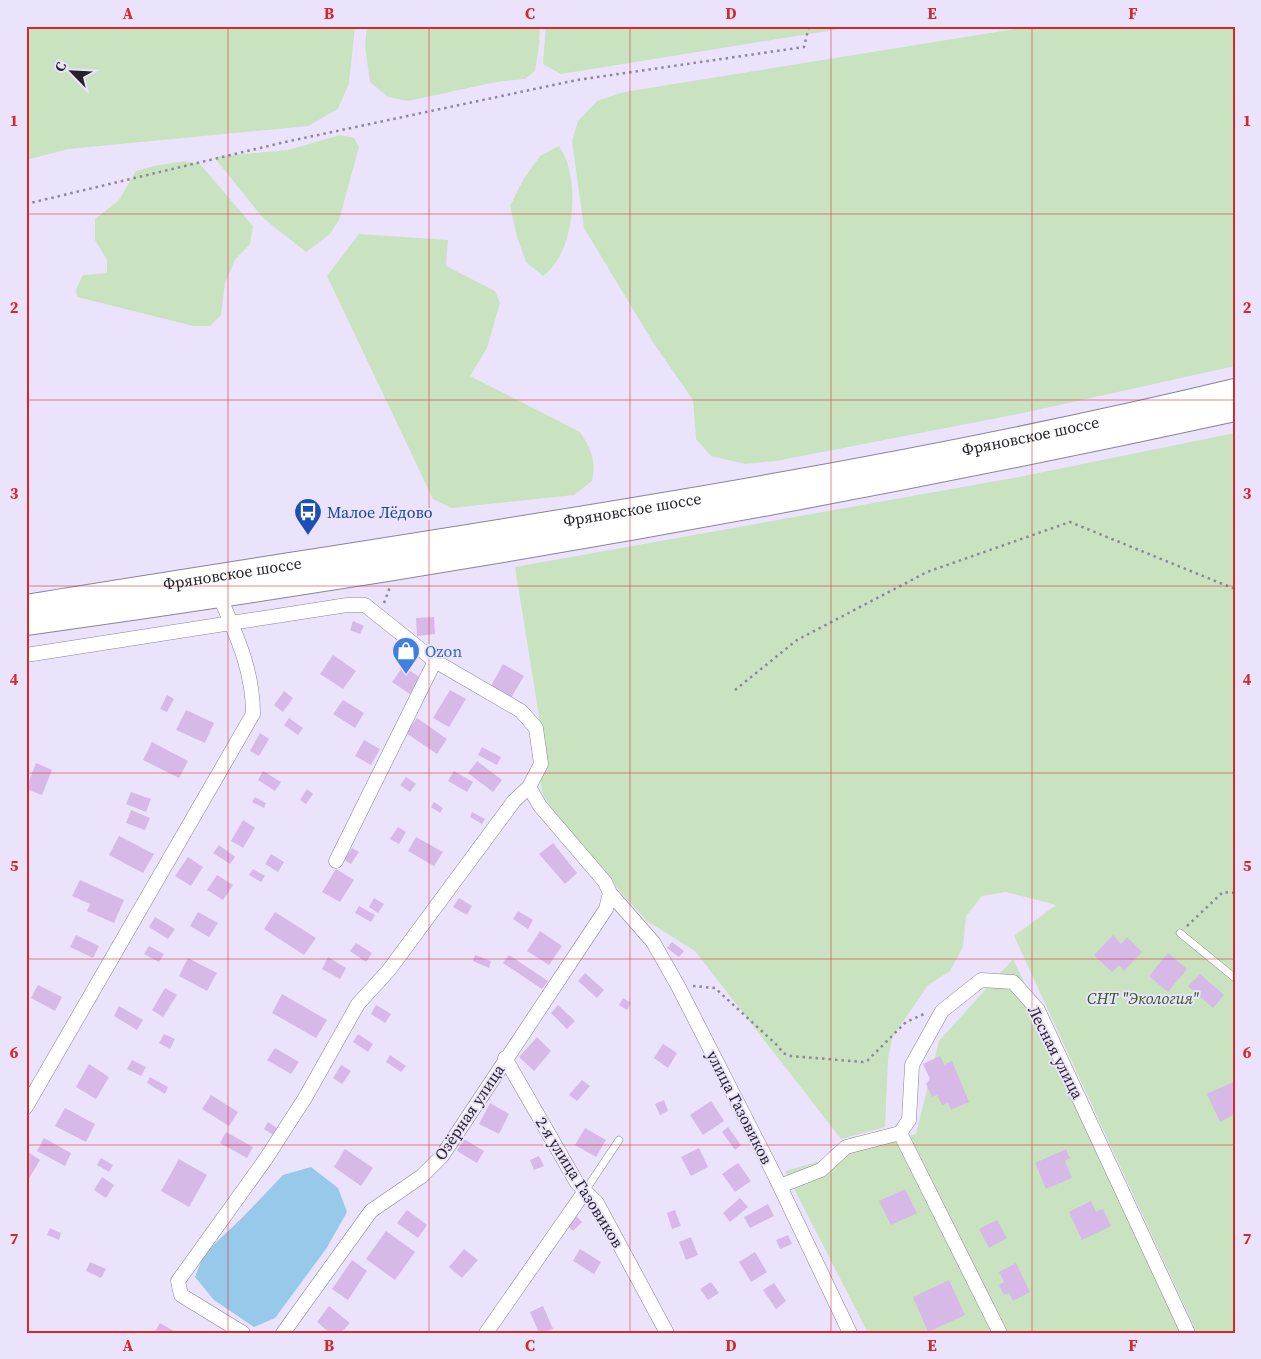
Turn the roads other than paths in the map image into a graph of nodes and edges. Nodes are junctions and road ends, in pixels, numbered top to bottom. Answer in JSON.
{"nodes":[{"id":1,"x":1235,"y":390,"type":"edge"},
{"id":2,"x":1235,"y":410,"type":"edge"},
{"id":3,"x":219,"y":595,"type":"junction"},
{"id":4,"x":26,"y":606,"type":"edge"},
{"id":5,"x":231,"y":623,"type":"junction"},
{"id":6,"x":26,"y":624,"type":"edge"},
{"id":7,"x":26,"y":655,"type":"edge"},
{"id":8,"x":435,"y":661,"type":"junction"},
{"id":9,"x":529,"y":787,"type":"junction"},
{"id":10,"x":336,"y":860,"type":"dead end"},
{"id":11,"x":610,"y":893,"type":"junction"},
{"id":12,"x":1180,"y":932,"type":"road end"},
{"id":13,"x":1235,"y":978,"type":"edge"},
{"id":14,"x":505,"y":1058,"type":"junction"},
{"id":15,"x":26,"y":1106,"type":"edge"},
{"id":16,"x":900,"y":1133,"type":"junction"},
{"id":17,"x":618,"y":1140,"type":"dead end"},
{"id":18,"x":780,"y":1186,"type":"junction"},
{"id":19,"x":585,"y":1191,"type":"junction"},
{"id":20,"x":243,"y":1333,"type":"edge"},
{"id":21,"x":283,"y":1333,"type":"edge"},
{"id":22,"x":486,"y":1333,"type":"edge"},
{"id":23,"x":667,"y":1333,"type":"edge"},
{"id":24,"x":850,"y":1333,"type":"edge"},
{"id":25,"x":1000,"y":1333,"type":"edge"},
{"id":26,"x":1188,"y":1333,"type":"edge"}],
"edges":[{"from":1,"to":4,"type":"main road","name":"Фряновское шоссе"},
{"from":2,"to":3,"type":"main road","name":"Фряновское шоссе"},
{"from":3,"to":5,"type":"street"},
{"from":3,"to":6,"type":"main road","name":"Фряновское шоссе"},
{"from":5,"to":7,"type":"street"},
{"from":5,"to":8,"type":"street"},
{"from":5,"to":15,"type":"street"},
{"from":8,"to":9,"type":"street"},
{"from":8,"to":10,"type":"street"},
{"from":9,"to":11,"type":"street","name":"улица Газовиков"},
{"from":9,"to":20,"type":"street"},
{"from":11,"to":14,"type":"street","name":"Озёрная улица"},
{"from":11,"to":18,"type":"street","name":"улица Газовиков"},
{"from":12,"to":13,"type":"lane"},
{"from":14,"to":19,"type":"street","name":"2-я улица Газовиков"},
{"from":14,"to":21,"type":"street","name":"Озёрная улица"},
{"from":16,"to":18,"type":"street"},
{"from":16,"to":25,"type":"street"},
{"from":16,"to":26,"type":"street","name":"Лесная улица"},
{"from":17,"to":19,"type":"lane"},
{"from":18,"to":24,"type":"street","name":"улица Газовиков"},
{"from":19,"to":22,"type":"street"},
{"from":19,"to":23,"type":"street","name":"2-я улица Газовиков"}]}
